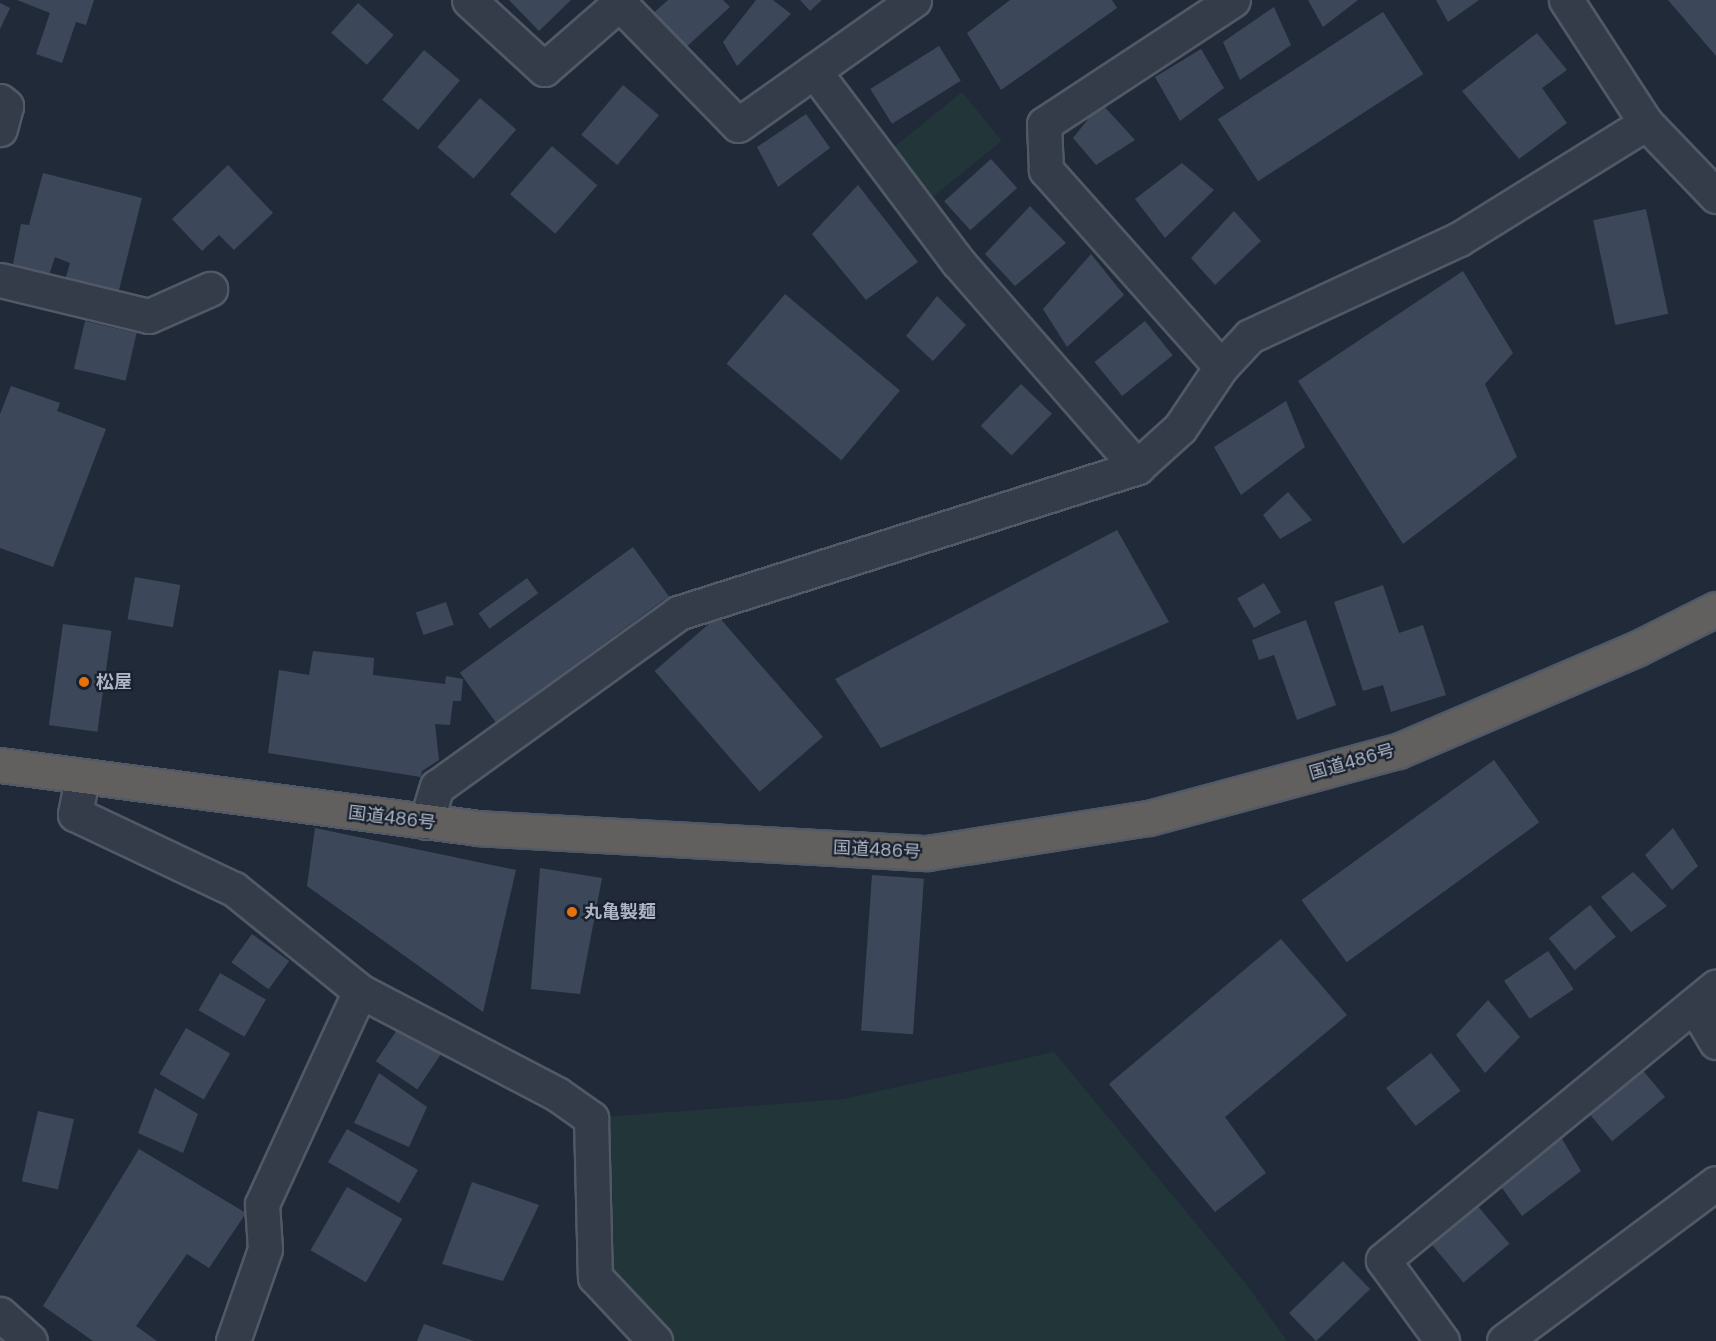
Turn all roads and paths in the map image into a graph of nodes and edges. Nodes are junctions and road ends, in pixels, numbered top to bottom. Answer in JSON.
{"nodes":[{"id":1,"x":469,"y":0,"type":"edge"},
{"id":2,"x":914,"y":0,"type":"edge"},
{"id":3,"x":1233,"y":0,"type":"edge"},
{"id":4,"x":1566,"y":0,"type":"edge"},
{"id":5,"x":621,"y":1,"type":"edge"},
{"id":6,"x":814,"y":71,"type":"junction"},
{"id":7,"x":0,"y":101,"type":"edge"},
{"id":8,"x":1646,"y":123,"type":"junction"},
{"id":9,"x":0,"y":129,"type":"edge"},
{"id":10,"x":1716,"y":196,"type":"edge"},
{"id":11,"x":0,"y":280,"type":"edge"},
{"id":12,"x":210,"y":290,"type":"dead end"},
{"id":13,"x":1221,"y":367,"type":"junction"},
{"id":14,"x":1137,"y":467,"type":"junction"},
{"id":15,"x":1714,"y":616,"type":"edge"},
{"id":16,"x":0,"y":765,"type":"edge"},
{"id":17,"x":82,"y":778,"type":"junction"},
{"id":18,"x":426,"y":822,"type":"junction"},
{"id":19,"x":360,"y":991,"type":"junction"},
{"id":20,"x":1705,"y":996,"type":"edge"},
{"id":21,"x":1716,"y":1042,"type":"edge"},
{"id":22,"x":1716,"y":1183,"type":"edge"},
{"id":23,"x":0,"y":1314,"type":"edge"},
{"id":24,"x":30,"y":1341,"type":"edge"},
{"id":25,"x":233,"y":1341,"type":"edge"},
{"id":26,"x":655,"y":1341,"type":"edge"},
{"id":27,"x":1442,"y":1341,"type":"edge"},
{"id":28,"x":1504,"y":1341,"type":"edge"}],
"edges":[{"from":1,"to":5,"type":"street"},
{"from":2,"to":6,"type":"street"},
{"from":3,"to":13,"type":"street"},
{"from":4,"to":8,"type":"street"},
{"from":5,"to":6,"type":"street"},
{"from":6,"to":14,"type":"street"},
{"from":7,"to":9,"type":"street"},
{"from":8,"to":10,"type":"street"},
{"from":8,"to":13,"type":"street"},
{"from":11,"to":12,"type":"street"},
{"from":13,"to":14,"type":"street"},
{"from":14,"to":18,"type":"street"},
{"from":15,"to":18,"type":"highway","name":"国道486号"},
{"from":16,"to":17,"type":"highway","name":"国道486号"},
{"from":17,"to":18,"type":"highway","name":"国道486号"},
{"from":17,"to":19,"type":"street"},
{"from":19,"to":25,"type":"street"},
{"from":19,"to":26,"type":"street"},
{"from":20,"to":21,"type":"street"},
{"from":20,"to":27,"type":"street"},
{"from":22,"to":28,"type":"street"},
{"from":23,"to":24,"type":"street"}]}
